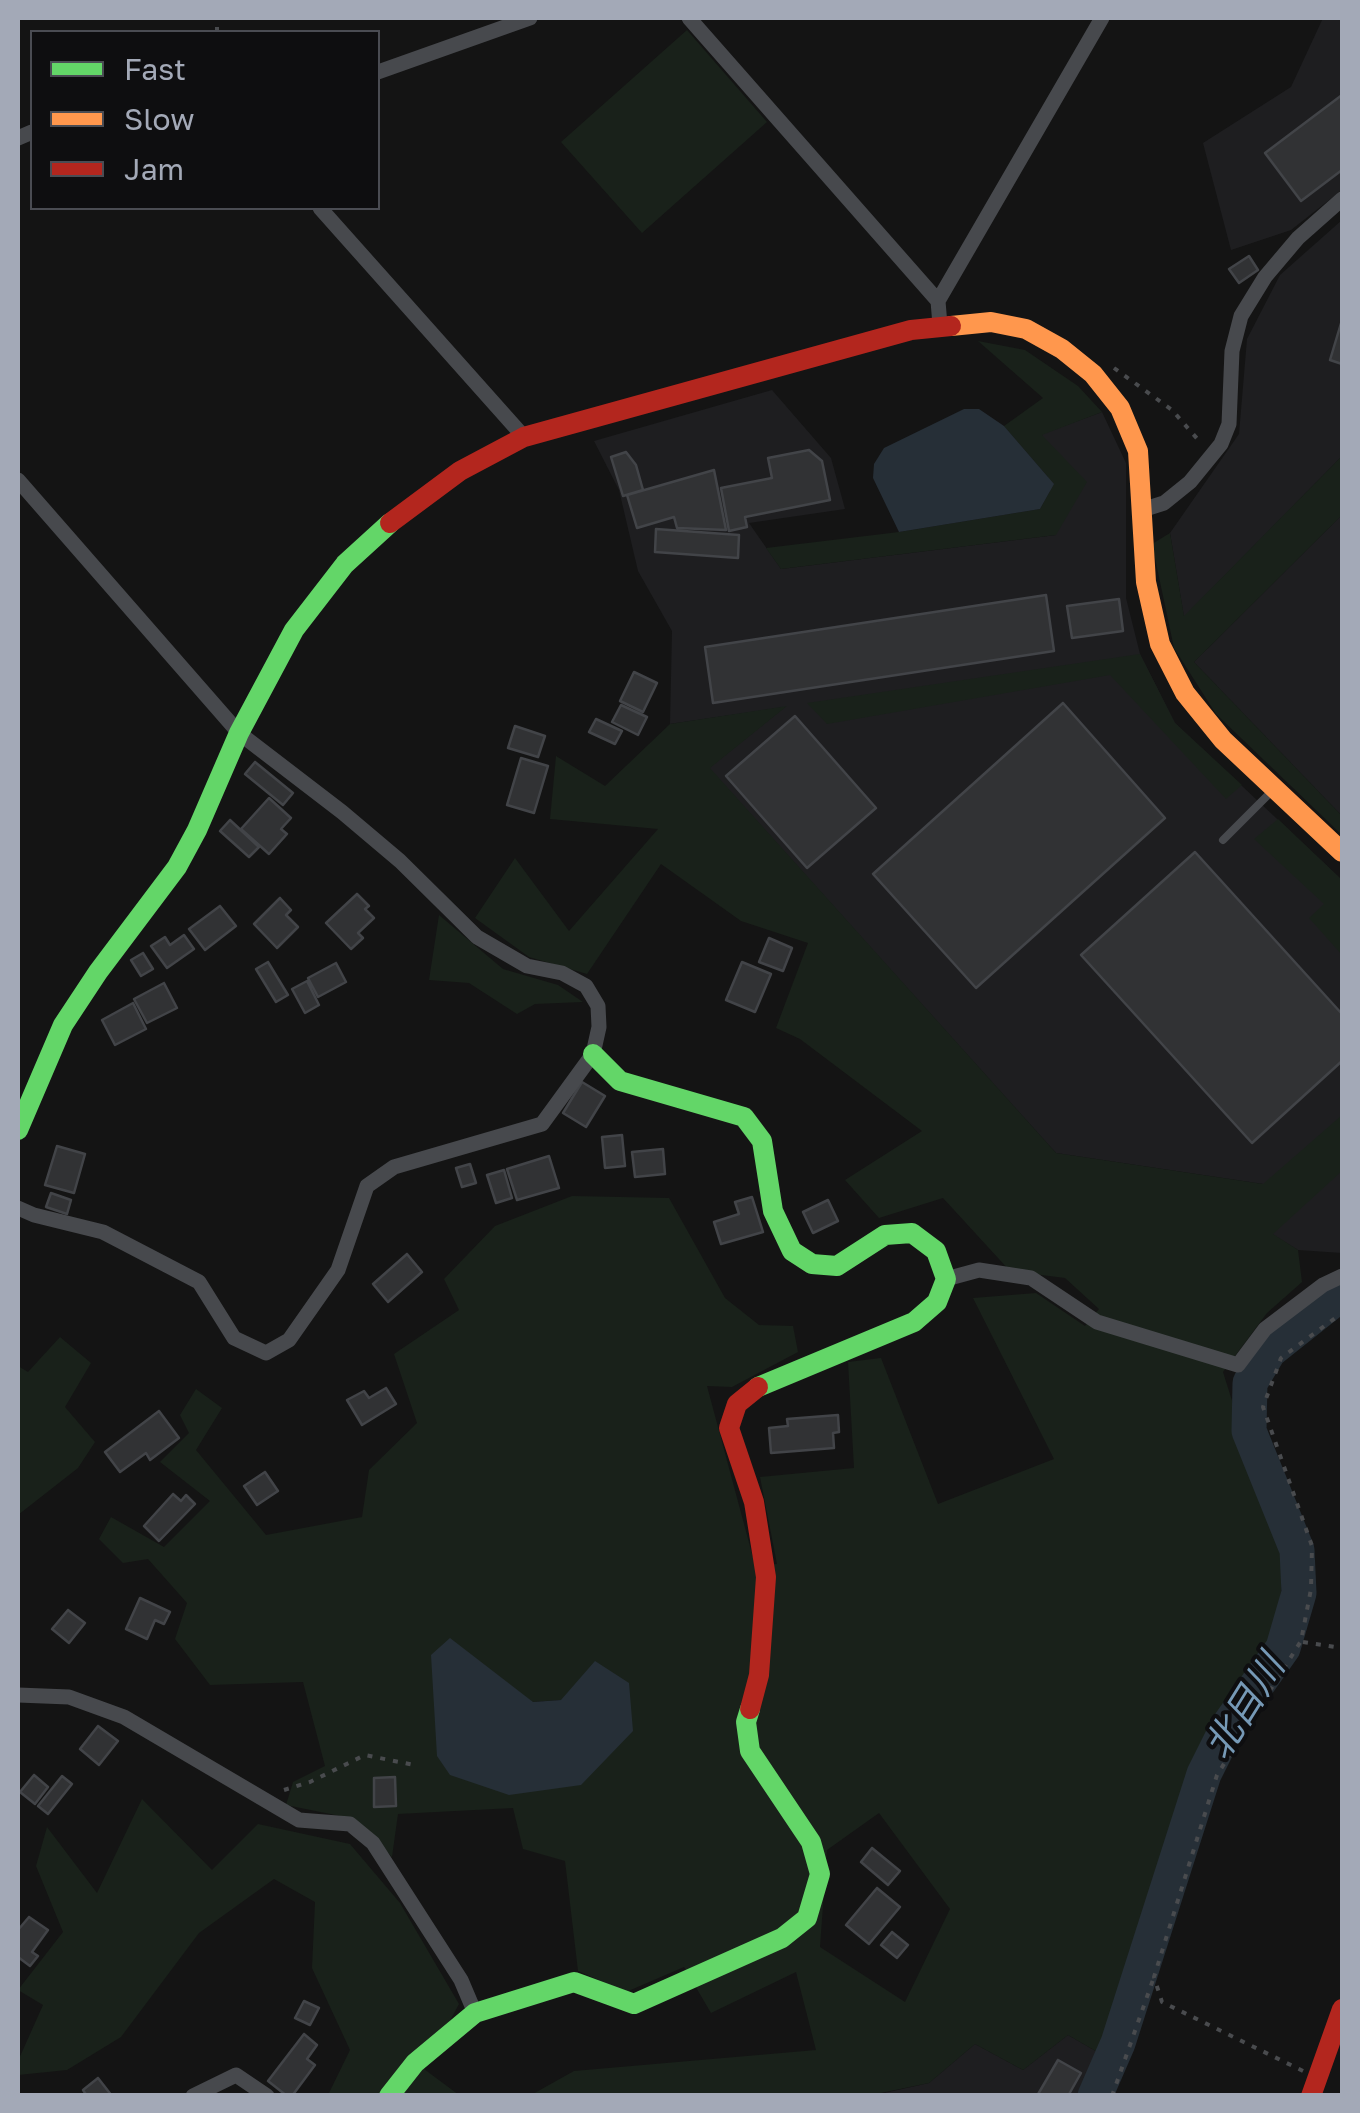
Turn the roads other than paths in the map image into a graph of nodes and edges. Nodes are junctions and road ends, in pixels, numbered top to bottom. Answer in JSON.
{"nodes":[{"id":1,"x":530,"y":18,"type":"edge"},
{"id":2,"x":689,"y":18,"type":"edge"},
{"id":3,"x":1102,"y":18,"type":"edge"},
{"id":4,"x":380,"y":71,"type":"edge"},
{"id":5,"x":1342,"y":199,"type":"edge"},
{"id":6,"x":322,"y":210,"type":"edge"},
{"id":7,"x":938,"y":302,"type":"junction"},
{"id":8,"x":940,"y":326,"type":"junction"},
{"id":9,"x":524,"y":438,"type":"junction"},
{"id":10,"x":18,"y":480,"type":"edge"},
{"id":11,"x":1142,"y":510,"type":"junction"},
{"id":12,"x":239,"y":733,"type":"junction"},
{"id":13,"x":1275,"y":788,"type":"junction"},
{"id":14,"x":1223,"y":840,"type":"dead end"},
{"id":15,"x":1342,"y":852,"type":"edge"},
{"id":16,"x":593,"y":1054,"type":"junction"},
{"id":17,"x":18,"y":1130,"type":"edge"},
{"id":18,"x":18,"y":1208,"type":"edge"},
{"id":19,"x":1342,"y":1276,"type":"edge"},
{"id":20,"x":946,"y":1279,"type":"junction"},
{"id":21,"x":18,"y":1695,"type":"edge"},
{"id":22,"x":1342,"y":2008,"type":"edge"},
{"id":23,"x":475,"y":2013,"type":"junction"},
{"id":24,"x":1314,"y":2087,"type":"edge"},
{"id":25,"x":194,"y":2096,"type":"edge"},
{"id":26,"x":267,"y":2096,"type":"edge"},
{"id":27,"x":389,"y":2096,"type":"edge"}],
"edges":[{"from":1,"to":4,"type":"street"},
{"from":2,"to":7,"type":"street"},
{"from":3,"to":7,"type":"street"},
{"from":5,"to":11,"type":"street"},
{"from":6,"to":9,"type":"street"},
{"from":7,"to":8,"type":"street"},
{"from":8,"to":9,"type":"street"},
{"from":8,"to":11,"type":"street"},
{"from":9,"to":12,"type":"street"},
{"from":10,"to":12,"type":"street"},
{"from":11,"to":13,"type":"street"},
{"from":12,"to":16,"type":"street"},
{"from":12,"to":17,"type":"street"},
{"from":13,"to":14,"type":"lane"},
{"from":13,"to":15,"type":"street"},
{"from":16,"to":18,"type":"street"},
{"from":16,"to":20,"type":"street"},
{"from":19,"to":20,"type":"street"},
{"from":20,"to":23,"type":"street"},
{"from":21,"to":23,"type":"street"},
{"from":22,"to":24,"type":"street"},
{"from":23,"to":27,"type":"street"},
{"from":25,"to":26,"type":"street"}]}
